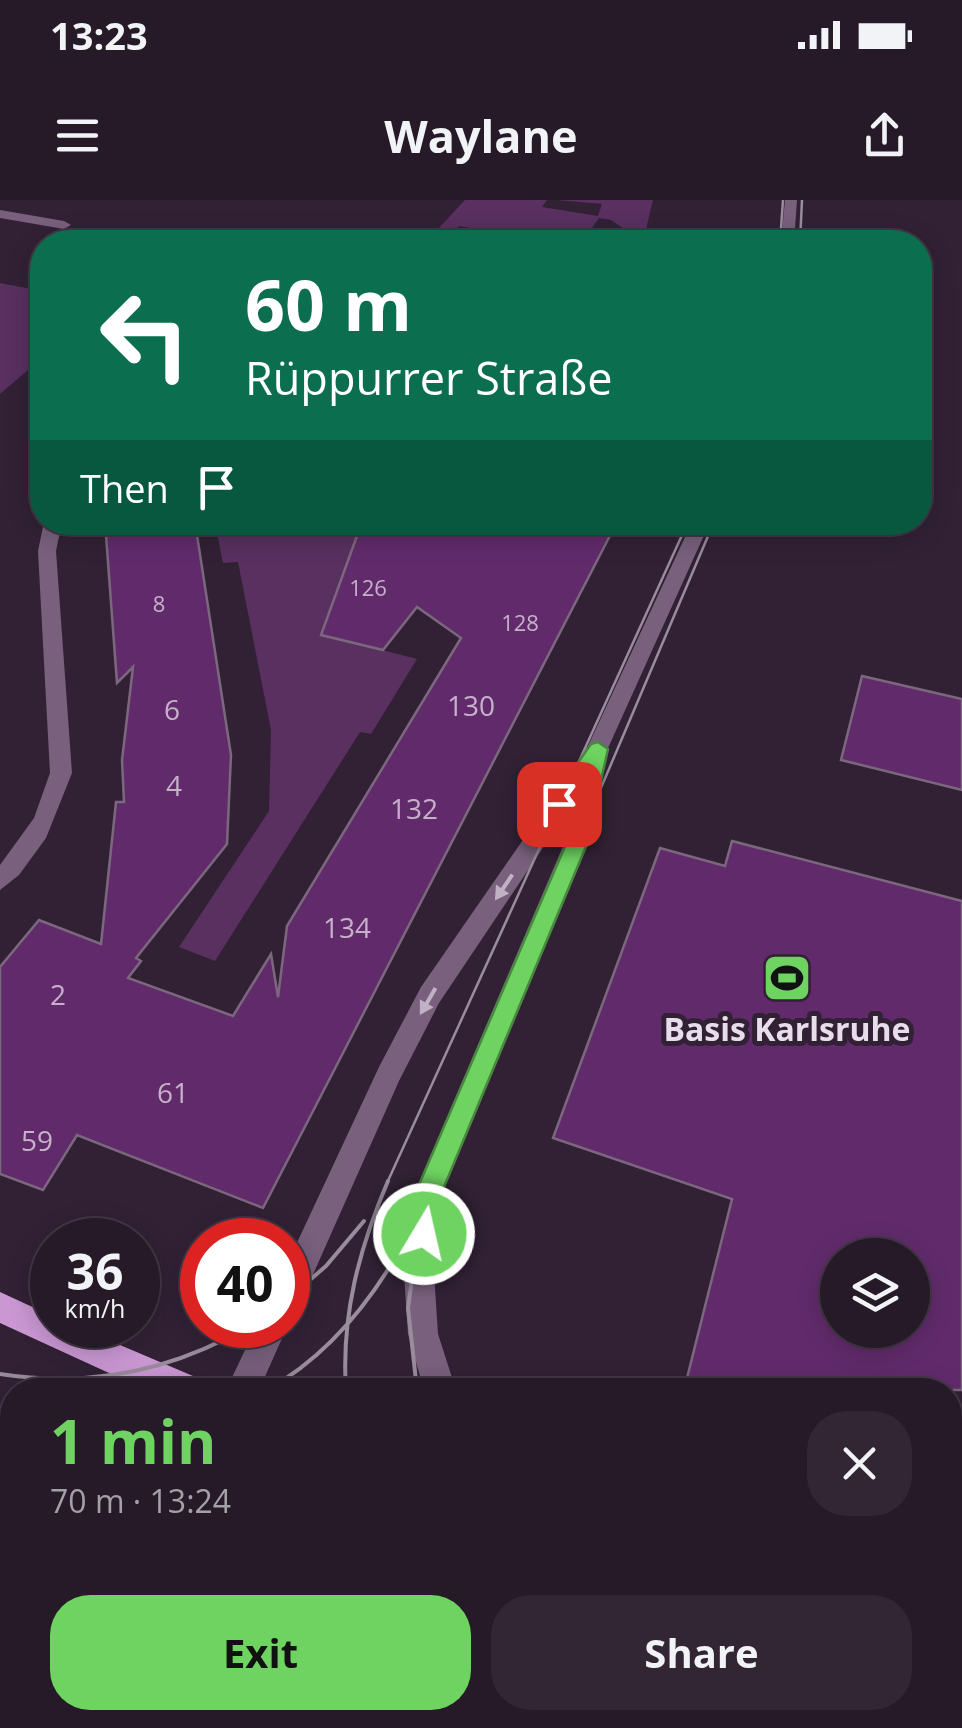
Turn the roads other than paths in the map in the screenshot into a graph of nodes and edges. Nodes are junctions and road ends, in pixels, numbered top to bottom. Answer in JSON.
{"nodes":[{"id":1,"x":791,"y":200,"type":"edge"},
{"id":2,"x":0,"y":214,"type":"edge"},
{"id":3,"x":64,"y":225,"type":"dead end"},
{"id":4,"x":789,"y":230,"type":"edge"},
{"id":5,"x":50,"y":535,"type":"edge"},
{"id":6,"x":696,"y":535,"type":"edge"},
{"id":7,"x":598,"y":749,"type":"junction"},
{"id":8,"x":0,"y":881,"type":"edge"},
{"id":9,"x":310,"y":1247,"type":"edge"},
{"id":10,"x":0,"y":1307,"type":"edge"},
{"id":11,"x":263,"y":1348,"type":"edge"},
{"id":12,"x":156,"y":1378,"type":"edge"},
{"id":13,"x":248,"y":1378,"type":"edge"},
{"id":14,"x":437,"y":1378,"type":"edge"}],
"edges":[{"from":1,"to":4,"type":"street"},
{"from":2,"to":3,"type":"street"},
{"from":5,"to":8,"type":"street"},
{"from":6,"to":7,"type":"street"},
{"from":7,"to":9,"type":"street","one_way":true},
{"from":7,"to":14,"type":"street"},
{"from":10,"to":12,"type":"main road"},
{"from":11,"to":13,"type":"street"}]}
